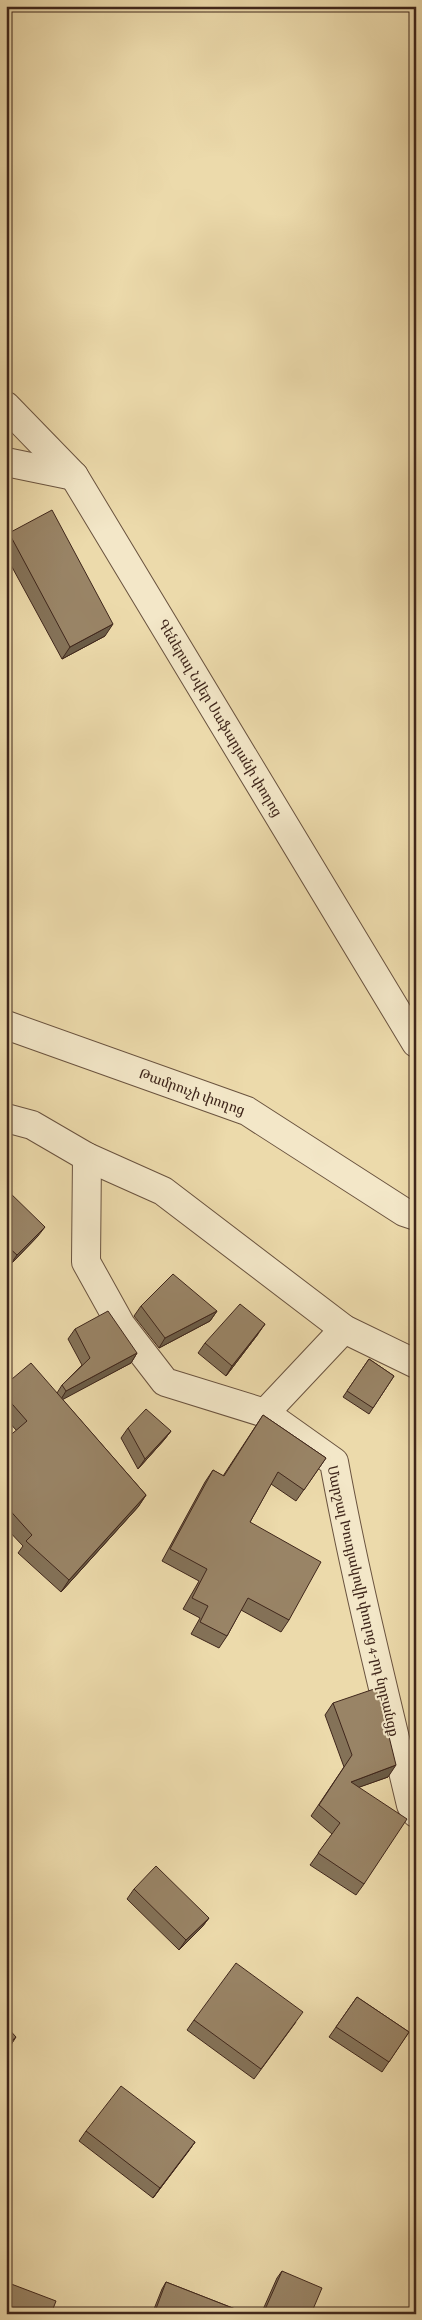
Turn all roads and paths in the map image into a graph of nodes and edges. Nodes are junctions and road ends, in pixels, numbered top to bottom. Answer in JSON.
{"nodes":[{"id":1,"x":6,"y":406,"type":"edge"},
{"id":2,"x":6,"y":462,"type":"edge"},
{"id":3,"x":74,"y":476,"type":"junction"},
{"id":4,"x":6,"y":1025,"type":"edge"},
{"id":5,"x":416,"y":1043,"type":"edge"},
{"id":6,"x":6,"y":1118,"type":"edge"},
{"id":7,"x":32,"y":1125,"type":"junction"},
{"id":8,"x":6,"y":1132,"type":"edge"},
{"id":9,"x":87,"y":1157,"type":"junction"},
{"id":10,"x":416,"y":1216,"type":"edge"},
{"id":11,"x":344,"y":1329,"type":"junction"},
{"id":12,"x":416,"y":1364,"type":"edge"},
{"id":13,"x":265,"y":1413,"type":"junction"},
{"id":14,"x":416,"y":1813,"type":"edge"}],
"edges":[{"from":1,"to":3,"type":"street","name":"Գեներալ Նվեր Սաֆարյանի փողոց"},
{"from":2,"to":3,"type":"street"},
{"from":3,"to":5,"type":"street","name":"Գեներալ Նվեր Սաֆարյանի փողոց"},
{"from":4,"to":10,"type":"street","name":"Թամրուչի փողոց"},
{"from":6,"to":7,"type":"street"},
{"from":7,"to":8,"type":"street"},
{"from":7,"to":9,"type":"street"},
{"from":9,"to":11,"type":"street"},
{"from":9,"to":13,"type":"street","name":"Մարշալ Խուդյակովի փողոց 4-րդ նրբանցք"},
{"from":11,"to":12,"type":"street"},
{"from":11,"to":13,"type":"street"},
{"from":13,"to":14,"type":"street","name":"Մարշալ Խուդյակովի փողոց 4-րդ նրբանցք"}]}
